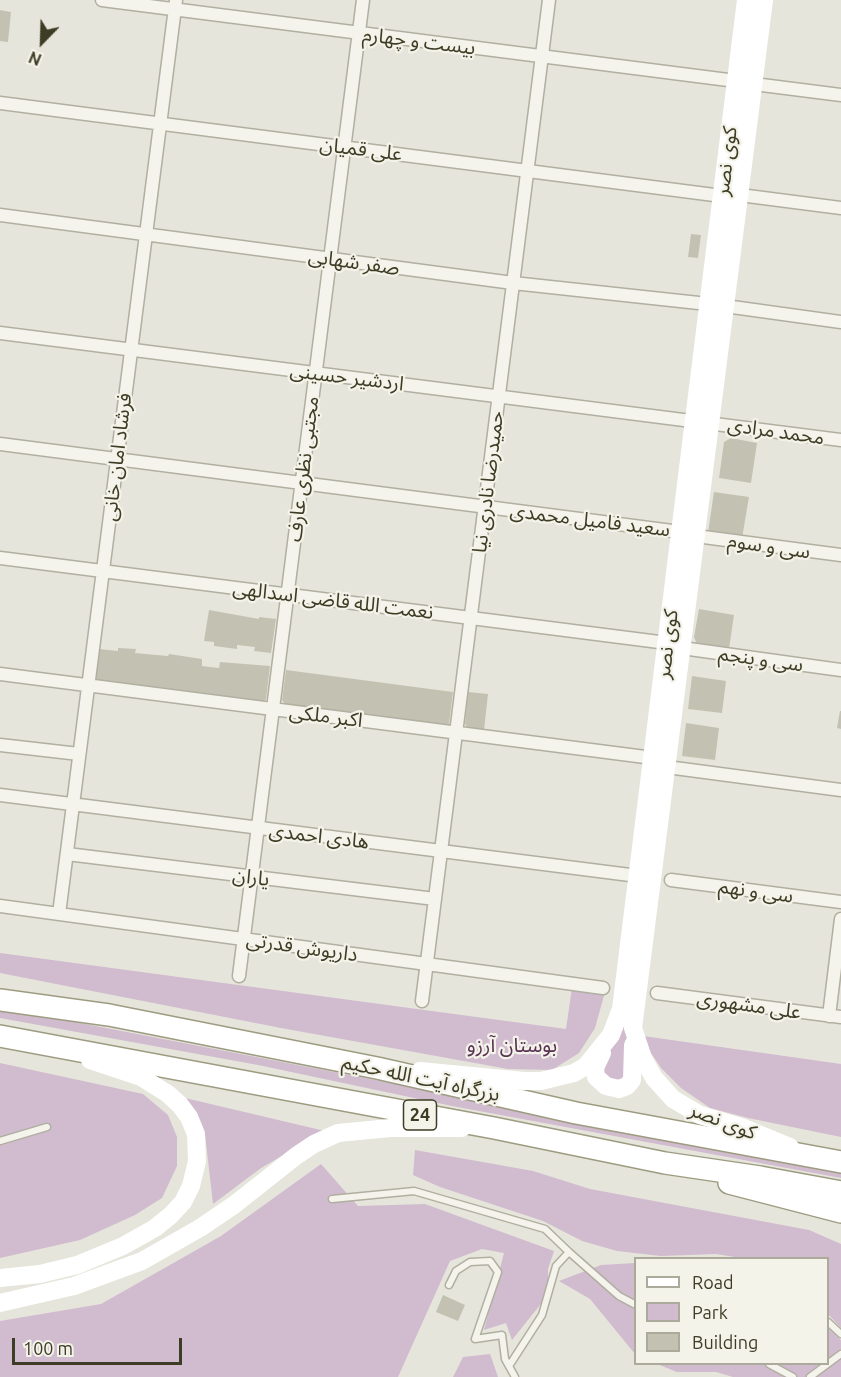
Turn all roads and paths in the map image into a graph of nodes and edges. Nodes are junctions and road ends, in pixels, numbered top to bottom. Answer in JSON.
{"nodes":[{"id":1,"x":102,"y":0,"type":"edge"},
{"id":2,"x":363,"y":0,"type":"edge"},
{"id":3,"x":549,"y":0,"type":"edge"},
{"id":4,"x":746,"y":0,"type":"edge"},
{"id":5,"x":764,"y":0,"type":"edge"},
{"id":6,"x":175,"y":5,"type":"edge"},
{"id":7,"x":359,"y":33,"type":"junction"},
{"id":8,"x":542,"y":56,"type":"junction"},
{"id":9,"x":745,"y":82,"type":"junction"},
{"id":10,"x":841,"y":94,"type":"edge"},
{"id":11,"x":0,"y":103,"type":"edge"},
{"id":12,"x":160,"y":123,"type":"junction"},
{"id":13,"x":344,"y":147,"type":"junction"},
{"id":14,"x":528,"y":171,"type":"junction"},
{"id":15,"x":731,"y":195,"type":"junction"},
{"id":16,"x":841,"y":208,"type":"edge"},
{"id":17,"x":0,"y":215,"type":"edge"},
{"id":18,"x":146,"y":234,"type":"junction"},
{"id":19,"x":330,"y":259,"type":"junction"},
{"id":20,"x":513,"y":283,"type":"junction"},
{"id":21,"x":717,"y":305,"type":"junction"},
{"id":22,"x":841,"y":322,"type":"edge"},
{"id":23,"x":0,"y":333,"type":"edge"},
{"id":24,"x":131,"y":349,"type":"junction"},
{"id":25,"x":316,"y":373,"type":"junction"},
{"id":26,"x":499,"y":396,"type":"junction"},
{"id":27,"x":702,"y":422,"type":"junction"},
{"id":28,"x":841,"y":440,"type":"edge"},
{"id":29,"x":0,"y":444,"type":"edge"},
{"id":30,"x":117,"y":460,"type":"junction"},
{"id":31,"x":302,"y":484,"type":"junction"},
{"id":32,"x":485,"y":507,"type":"junction"},
{"id":33,"x":688,"y":534,"type":"junction"},
{"id":34,"x":841,"y":555,"type":"edge"},
{"id":35,"x":0,"y":558,"type":"edge"},
{"id":36,"x":103,"y":571,"type":"junction"},
{"id":37,"x":288,"y":594,"type":"junction"},
{"id":38,"x":471,"y":618,"type":"junction"},
{"id":39,"x":674,"y":645,"type":"junction"},
{"id":40,"x":841,"y":670,"type":"edge"},
{"id":41,"x":0,"y":674,"type":"edge"},
{"id":42,"x":88,"y":685,"type":"junction"},
{"id":43,"x":273,"y":709,"type":"junction"},
{"id":44,"x":456,"y":732,"type":"junction"},
{"id":45,"x":0,"y":745,"type":"edge"},
{"id":46,"x":79,"y":754,"type":"junction"},
{"id":47,"x":660,"y":762,"type":"junction"},
{"id":48,"x":841,"y":790,"type":"edge"},
{"id":49,"x":0,"y":795,"type":"edge"},
{"id":50,"x":73,"y":805,"type":"junction"},
{"id":51,"x":258,"y":828,"type":"junction"},
{"id":52,"x":441,"y":852,"type":"junction"},
{"id":53,"x":67,"y":854,"type":"junction"},
{"id":54,"x":638,"y":876,"type":"junction"},
{"id":55,"x":252,"y":877,"type":"junction"},
{"id":56,"x":671,"y":880,"type":"dead end"},
{"id":57,"x":435,"y":899,"type":"junction"},
{"id":58,"x":841,"y":902,"type":"edge"},
{"id":59,"x":0,"y":906,"type":"edge"},
{"id":60,"x":59,"y":914,"type":"junction"},
{"id":61,"x":841,"y":919,"type":"edge"},
{"id":62,"x":244,"y":939,"type":"junction"},
{"id":63,"x":427,"y":964,"type":"junction"},
{"id":64,"x":239,"y":976,"type":"dead end"},
{"id":65,"x":0,"y":986,"type":"edge"},
{"id":66,"x":603,"y":988,"type":"dead end"},
{"id":67,"x":657,"y":993,"type":"dead end"},
{"id":68,"x":0,"y":1000,"type":"edge"},
{"id":69,"x":423,"y":1001,"type":"dead end"},
{"id":70,"x":109,"y":1015,"type":"junction"},
{"id":71,"x":835,"y":1017,"type":"edge"},
{"id":72,"x":633,"y":1028,"type":"junction"},
{"id":73,"x":611,"y":1035,"type":"junction"},
{"id":74,"x":0,"y":1036,"type":"edge"},
{"id":75,"x":0,"y":1041,"type":"edge"},
{"id":76,"x":54,"y":1047,"type":"junction"},
{"id":77,"x":377,"y":1068,"type":"junction"},
{"id":78,"x":47,"y":1127,"type":"dead end"},
{"id":79,"x":494,"y":1128,"type":"junction"},
{"id":80,"x":0,"y":1141,"type":"edge"},
{"id":81,"x":831,"y":1159,"type":"edge"},
{"id":82,"x":665,"y":1163,"type":"junction"},
{"id":83,"x":841,"y":1192,"type":"edge"},
{"id":84,"x":332,"y":1199,"type":"dead end"},
{"id":85,"x":841,"y":1212,"type":"edge"},
{"id":86,"x":569,"y":1252,"type":"junction"},
{"id":87,"x":0,"y":1278,"type":"edge"},
{"id":88,"x":449,"y":1285,"type":"dead end"},
{"id":89,"x":2,"y":1303,"type":"edge"},
{"id":90,"x":634,"y":1304,"type":"edge"},
{"id":91,"x":829,"y":1323,"type":"edge"},
{"id":92,"x":841,"y":1334,"type":"edge"},
{"id":93,"x":771,"y":1365,"type":"edge"},
{"id":94,"x":826,"y":1365,"type":"edge"},
{"id":95,"x":509,"y":1366,"type":"junction"},
{"id":96,"x":515,"y":1377,"type":"edge"},
{"id":97,"x":793,"y":1377,"type":"edge"},
{"id":98,"x":810,"y":1377,"type":"edge"}],
"edges":[{"from":1,"to":6,"type":"street","name":"بیست و چهارم"},
{"from":2,"to":7,"type":"street","name":"مجتبی نظری عارف"},
{"from":3,"to":8,"type":"street","name":"حمیدرضا نادری نیا"},
{"from":4,"to":9,"type":"main road","name":"کوی نصر"},
{"from":5,"to":9,"type":"main road","name":"کوی نصر"},
{"from":6,"to":7,"type":"street","name":"بیست و چهارم"},
{"from":6,"to":12,"type":"street","name":"فرشاد امان خانی"},
{"from":7,"to":8,"type":"street","name":"بیست و چهارم"},
{"from":7,"to":13,"type":"street","name":"مجتبی نظری عارف"},
{"from":8,"to":9,"type":"street","name":"بیست و چهارم"},
{"from":8,"to":14,"type":"street","name":"حمیدرضا نادری نیا"},
{"from":9,"to":10,"type":"street","name":"بیست و چهارم"},
{"from":9,"to":15,"type":"main road","name":"کوی نصر"},
{"from":11,"to":12,"type":"street","name":"علی قمیان"},
{"from":12,"to":13,"type":"street","name":"علی قمیان"},
{"from":12,"to":18,"type":"street","name":"فرشاد امان خانی"},
{"from":13,"to":14,"type":"street","name":"علی قمیان"},
{"from":13,"to":19,"type":"street","name":"مجتبی نظری عارف"},
{"from":14,"to":15,"type":"street","name":"علی قمیان"},
{"from":14,"to":20,"type":"street","name":"حمیدرضا نادری نیا"},
{"from":15,"to":16,"type":"street","name":"علی قمیان"},
{"from":15,"to":21,"type":"main road","name":"کوی نصر"},
{"from":17,"to":18,"type":"street","name":"صفر شهابی"},
{"from":18,"to":19,"type":"street","name":"صفر شهابی"},
{"from":18,"to":24,"type":"street","name":"فرشاد امان خانی"},
{"from":19,"to":20,"type":"street","name":"صفر شهابی"},
{"from":19,"to":25,"type":"street","name":"مجتبی نظری عارف"},
{"from":20,"to":21,"type":"street","name":"صفر شهابی"},
{"from":20,"to":26,"type":"street","name":"حمیدرضا نادری نیا"},
{"from":21,"to":22,"type":"street","name":"صفر شهابی"},
{"from":21,"to":27,"type":"main road","name":"کوی نصر"},
{"from":23,"to":24,"type":"street","name":"اردشیر حسینی"},
{"from":24,"to":25,"type":"street","name":"اردشیر حسینی"},
{"from":24,"to":30,"type":"street","name":"فرشاد امان خانی"},
{"from":25,"to":26,"type":"street","name":"اردشیر حسینی"},
{"from":25,"to":31,"type":"street","name":"مجتبی نظری عارف"},
{"from":26,"to":27,"type":"street","name":"اردشیر حسینی"},
{"from":26,"to":32,"type":"street","name":"حمیدرضا نادری نیا"},
{"from":27,"to":28,"type":"street","name":"محمد مرادی"},
{"from":27,"to":33,"type":"main road","name":"کوی نصر"},
{"from":29,"to":30,"type":"street","name":"سعید فامیل محمدی"},
{"from":30,"to":31,"type":"street","name":"سعید فامیل محمدی"},
{"from":30,"to":36,"type":"street","name":"فرشاد امان خانی"},
{"from":31,"to":32,"type":"street","name":"سعید فامیل محمدی"},
{"from":31,"to":37,"type":"street","name":"مجتبی نظری عارف"},
{"from":32,"to":33,"type":"street","name":"سعید فامیل محمدی"},
{"from":32,"to":38,"type":"street","name":"حمیدرضا نادری نیا"},
{"from":33,"to":34,"type":"street","name":"سی و سوم"},
{"from":33,"to":39,"type":"main road","name":"کوی نصر"},
{"from":35,"to":36,"type":"street","name":"نعمت الله قاضی اسدالهی"},
{"from":36,"to":37,"type":"street","name":"نعمت الله قاضی اسدالهی"},
{"from":36,"to":42,"type":"street","name":"فرشاد امان خانی"},
{"from":37,"to":38,"type":"street","name":"نعمت الله قاضی اسدالهی"},
{"from":37,"to":43,"type":"street","name":"مجتبی نظری عارف"},
{"from":38,"to":39,"type":"street","name":"نعمت الله قاضی اسدالهی"},
{"from":38,"to":44,"type":"street","name":"حمیدرضا نادری نیا"},
{"from":39,"to":40,"type":"street","name":"سی و پنجم"},
{"from":39,"to":47,"type":"main road","name":"کوی نصر"},
{"from":41,"to":42,"type":"street","name":"اکبر ملکی"},
{"from":42,"to":43,"type":"street","name":"اکبر ملکی"},
{"from":42,"to":46,"type":"street","name":"فرشاد امان خانی"},
{"from":43,"to":44,"type":"street","name":"اکبر ملکی"},
{"from":43,"to":51,"type":"street","name":"مجتبی نظری عارف"},
{"from":44,"to":47,"type":"street","name":"اکبر ملکی"},
{"from":44,"to":52,"type":"street","name":"حمیدرضا نادری نیا"},
{"from":45,"to":46,"type":"street"},
{"from":46,"to":50,"type":"street","name":"فرشاد امان خانی"},
{"from":47,"to":48,"type":"street","name":"اکبر ملکی"},
{"from":47,"to":54,"type":"main road","name":"کوی نصر"},
{"from":47,"to":72,"type":"main road","name":"کوی نصر"},
{"from":49,"to":50,"type":"street","name":"هادی احمدی"},
{"from":50,"to":51,"type":"street","name":"هادی احمدی"},
{"from":50,"to":53,"type":"street","name":"فرشاد امان خانی"},
{"from":51,"to":52,"type":"street","name":"هادی احمدی"},
{"from":51,"to":55,"type":"street","name":"مجتبی نظری عارف"},
{"from":52,"to":54,"type":"street","name":"هادی احمدی"},
{"from":52,"to":57,"type":"street","name":"حمیدرضا نادری نیا"},
{"from":53,"to":55,"type":"street","name":"یاران"},
{"from":53,"to":60,"type":"street","name":"فرشاد امان خانی"},
{"from":54,"to":73,"type":"main road","name":"کوی نصر"},
{"from":55,"to":57,"type":"street","name":"یاران"},
{"from":55,"to":62,"type":"street","name":"مجتبی نظری عارف"},
{"from":56,"to":58,"type":"street","name":"سی و نهم"},
{"from":57,"to":63,"type":"street","name":"حمیدرضا نادری نیا"},
{"from":59,"to":60,"type":"street","name":"داریوش قدرتی"},
{"from":60,"to":62,"type":"street","name":"داریوش قدرتی"},
{"from":61,"to":71,"type":"street"},
{"from":62,"to":63,"type":"street","name":"داریوش قدرتی"},
{"from":62,"to":64,"type":"street","name":"مجتبی نظری عارف"},
{"from":63,"to":66,"type":"street","name":"داریوش قدرتی"},
{"from":63,"to":69,"type":"street","name":"حمیدرضا نادری نیا"},
{"from":65,"to":70,"type":"highway"},
{"from":67,"to":71,"type":"street","name":"علی مشهوری"},
{"from":68,"to":70,"type":"highway","name":"بزرگراه آیت الله حکیم","number":"24"},
{"from":70,"to":77,"type":"highway","name":"بزرگراه آیت الله حکیم","number":"24"},
{"from":72,"to":73,"type":"main road"},
{"from":72,"to":81,"type":"main road","name":"کوی نصر"},
{"from":73,"to":77,"type":"main road","name":"کوی نصر"},
{"from":74,"to":76,"type":"highway","name":"بزرگراه آیت الله حکیم","number":"24"},
{"from":75,"to":76,"type":"highway"},
{"from":76,"to":79,"type":"highway","name":"بزرگراه آیت الله حکیم","number":"24"},
{"from":76,"to":87,"type":"main road"},
{"from":77,"to":81,"type":"highway","name":"بزرگراه آیت الله حکیم","number":"24"},
{"from":78,"to":80,"type":"lane"},
{"from":79,"to":82,"type":"highway","name":"بزرگراه آیت الله حکیم","number":"24"},
{"from":79,"to":89,"type":"main road"},
{"from":82,"to":83,"type":"highway","name":"بزرگراه آیت الله حکیم","number":"24"},
{"from":82,"to":85,"type":"highway"},
{"from":84,"to":86,"type":"lane"},
{"from":86,"to":90,"type":"lane"},
{"from":86,"to":95,"type":"lane"},
{"from":87,"to":89,"type":"main road"},
{"from":88,"to":95,"type":"lane"},
{"from":91,"to":92,"type":"lane"},
{"from":93,"to":97,"type":"lane"},
{"from":94,"to":98,"type":"lane"},
{"from":95,"to":96,"type":"lane"}]}
